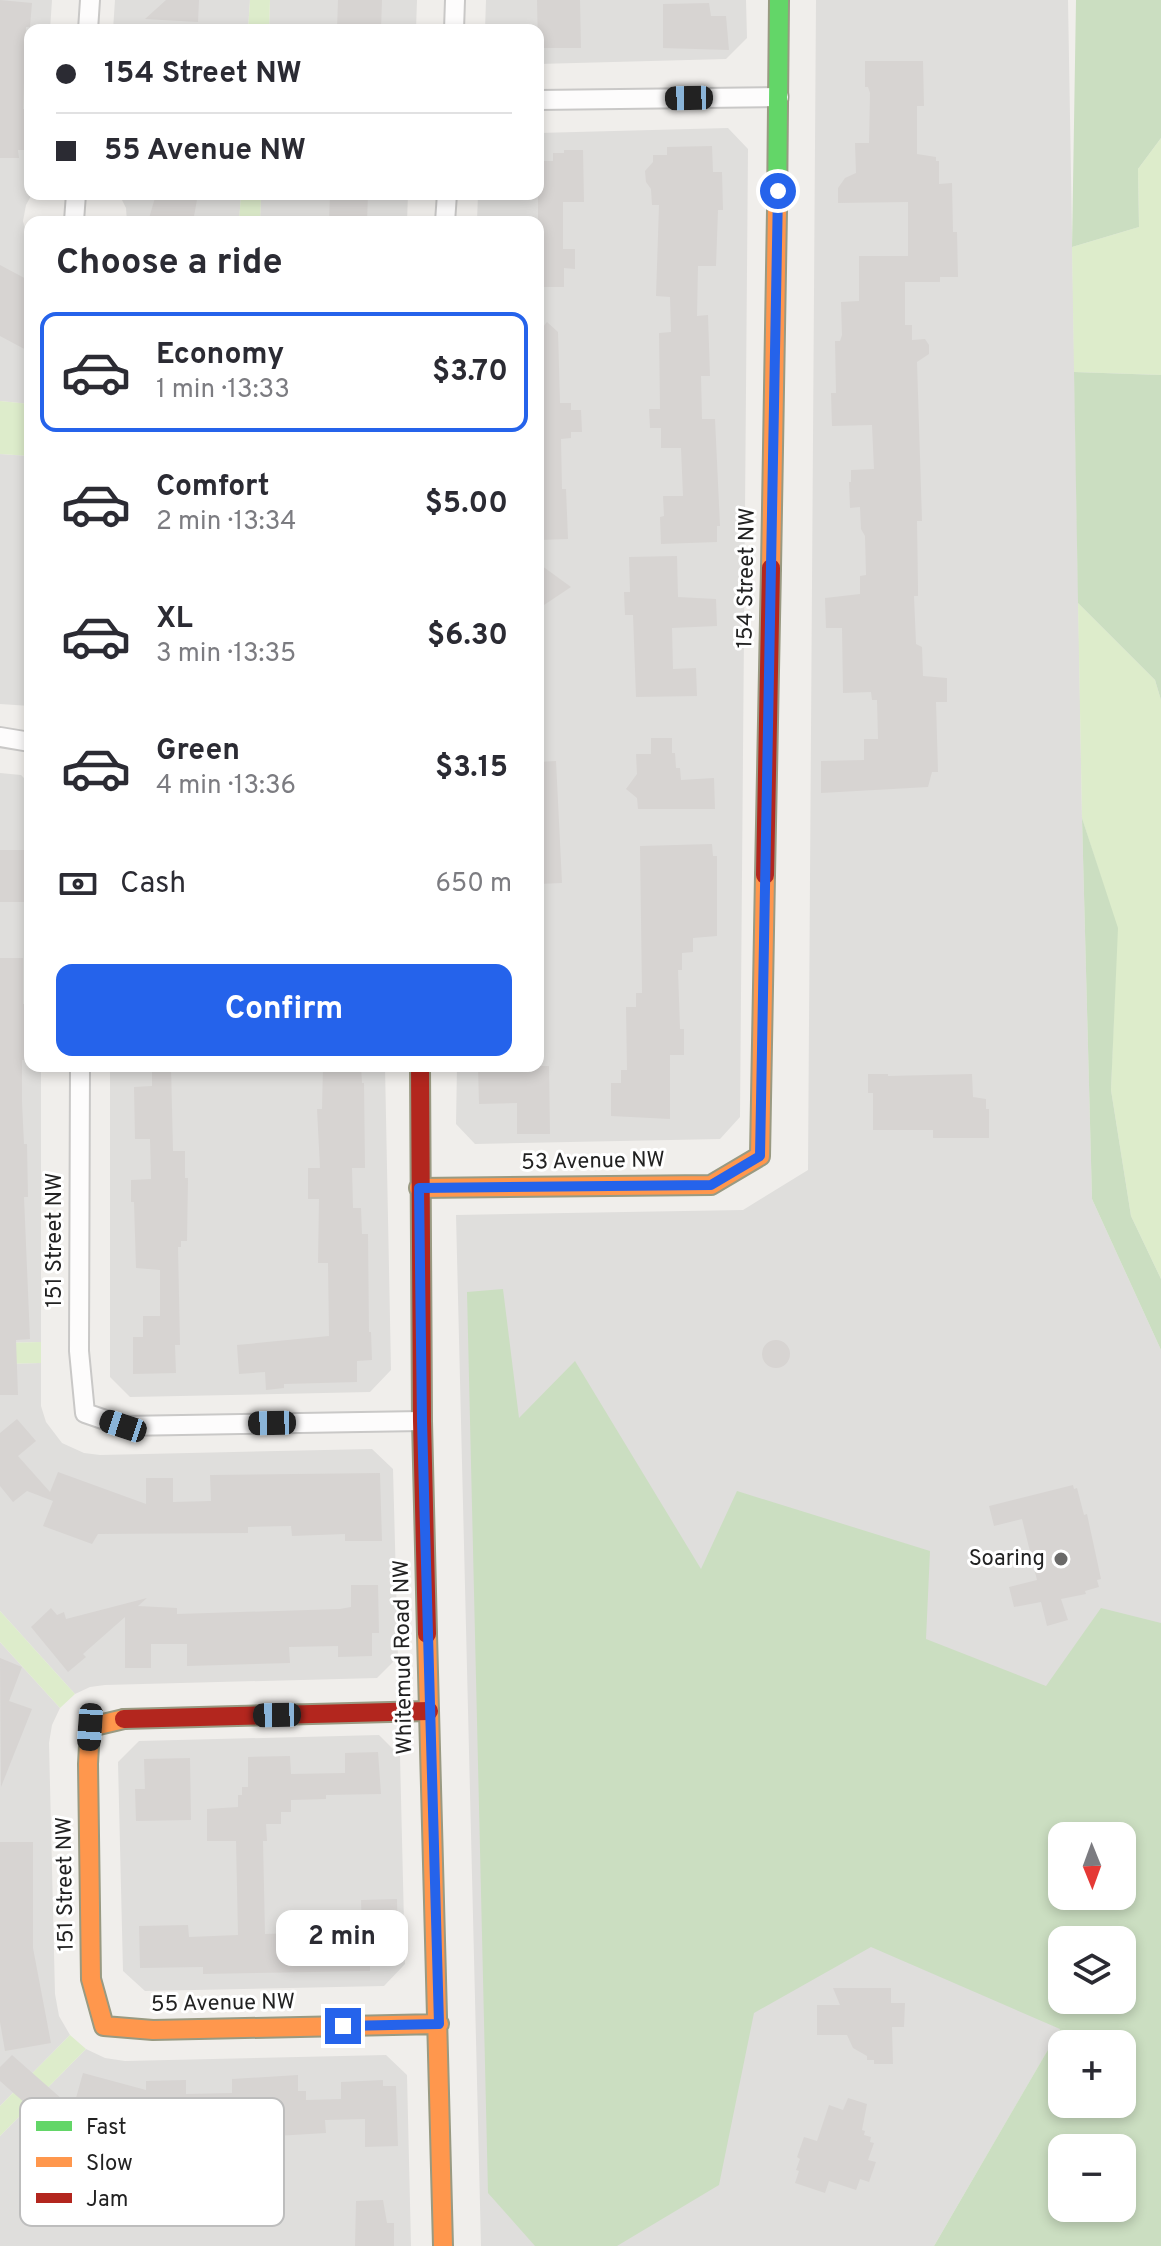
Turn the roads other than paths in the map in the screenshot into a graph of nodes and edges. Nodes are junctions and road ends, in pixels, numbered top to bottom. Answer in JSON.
{"nodes":[{"id":1,"x":90,"y":0,"type":"edge"},
{"id":2,"x":455,"y":0,"type":"edge"},
{"id":3,"x":779,"y":0,"type":"edge"},
{"id":4,"x":88,"y":24,"type":"edge"},
{"id":5,"x":454,"y":24,"type":"edge"},
{"id":6,"x":779,"y":97,"type":"junction"},
{"id":7,"x":544,"y":100,"type":"edge"},
{"id":8,"x":0,"y":737,"type":"edge"},
{"id":9,"x":24,"y":741,"type":"edge"},
{"id":10,"x":80,"y":1072,"type":"edge"},
{"id":11,"x":420,"y":1072,"type":"edge"},
{"id":12,"x":760,"y":1156,"type":"joint"},
{"id":13,"x":419,"y":1188,"type":"junction"},
{"id":14,"x":422,"y":1421,"type":"junction"},
{"id":15,"x":429,"y":1711,"type":"junction"},
{"id":16,"x":91,"y":1979,"type":"joint"},
{"id":17,"x":439,"y":2024,"type":"junction"},
{"id":18,"x":443,"y":2246,"type":"edge"}],
"edges":[{"from":1,"to":4,"type":"street"},
{"from":2,"to":5,"type":"street"},
{"from":3,"to":6,"type":"street","name":"154 Street NW"},
{"from":6,"to":7,"type":"street"},
{"from":6,"to":12,"type":"street","name":"154 Street NW"},
{"from":8,"to":9,"type":"street"},
{"from":10,"to":14,"type":"street","name":"151 Street NW"},
{"from":11,"to":13,"type":"street","name":"Whitemud Road NW"},
{"from":12,"to":13,"type":"street","name":"53 Avenue NW"},
{"from":13,"to":14,"type":"street","name":"Whitemud Road NW"},
{"from":14,"to":15,"type":"street","name":"Whitemud Road NW"},
{"from":15,"to":16,"type":"street","name":"151 Street NW"},
{"from":15,"to":17,"type":"street","name":"Whitemud Road NW"},
{"from":16,"to":17,"type":"street","name":"55 Avenue NW"},
{"from":17,"to":18,"type":"street","name":"Whitemud Road NW"}]}
